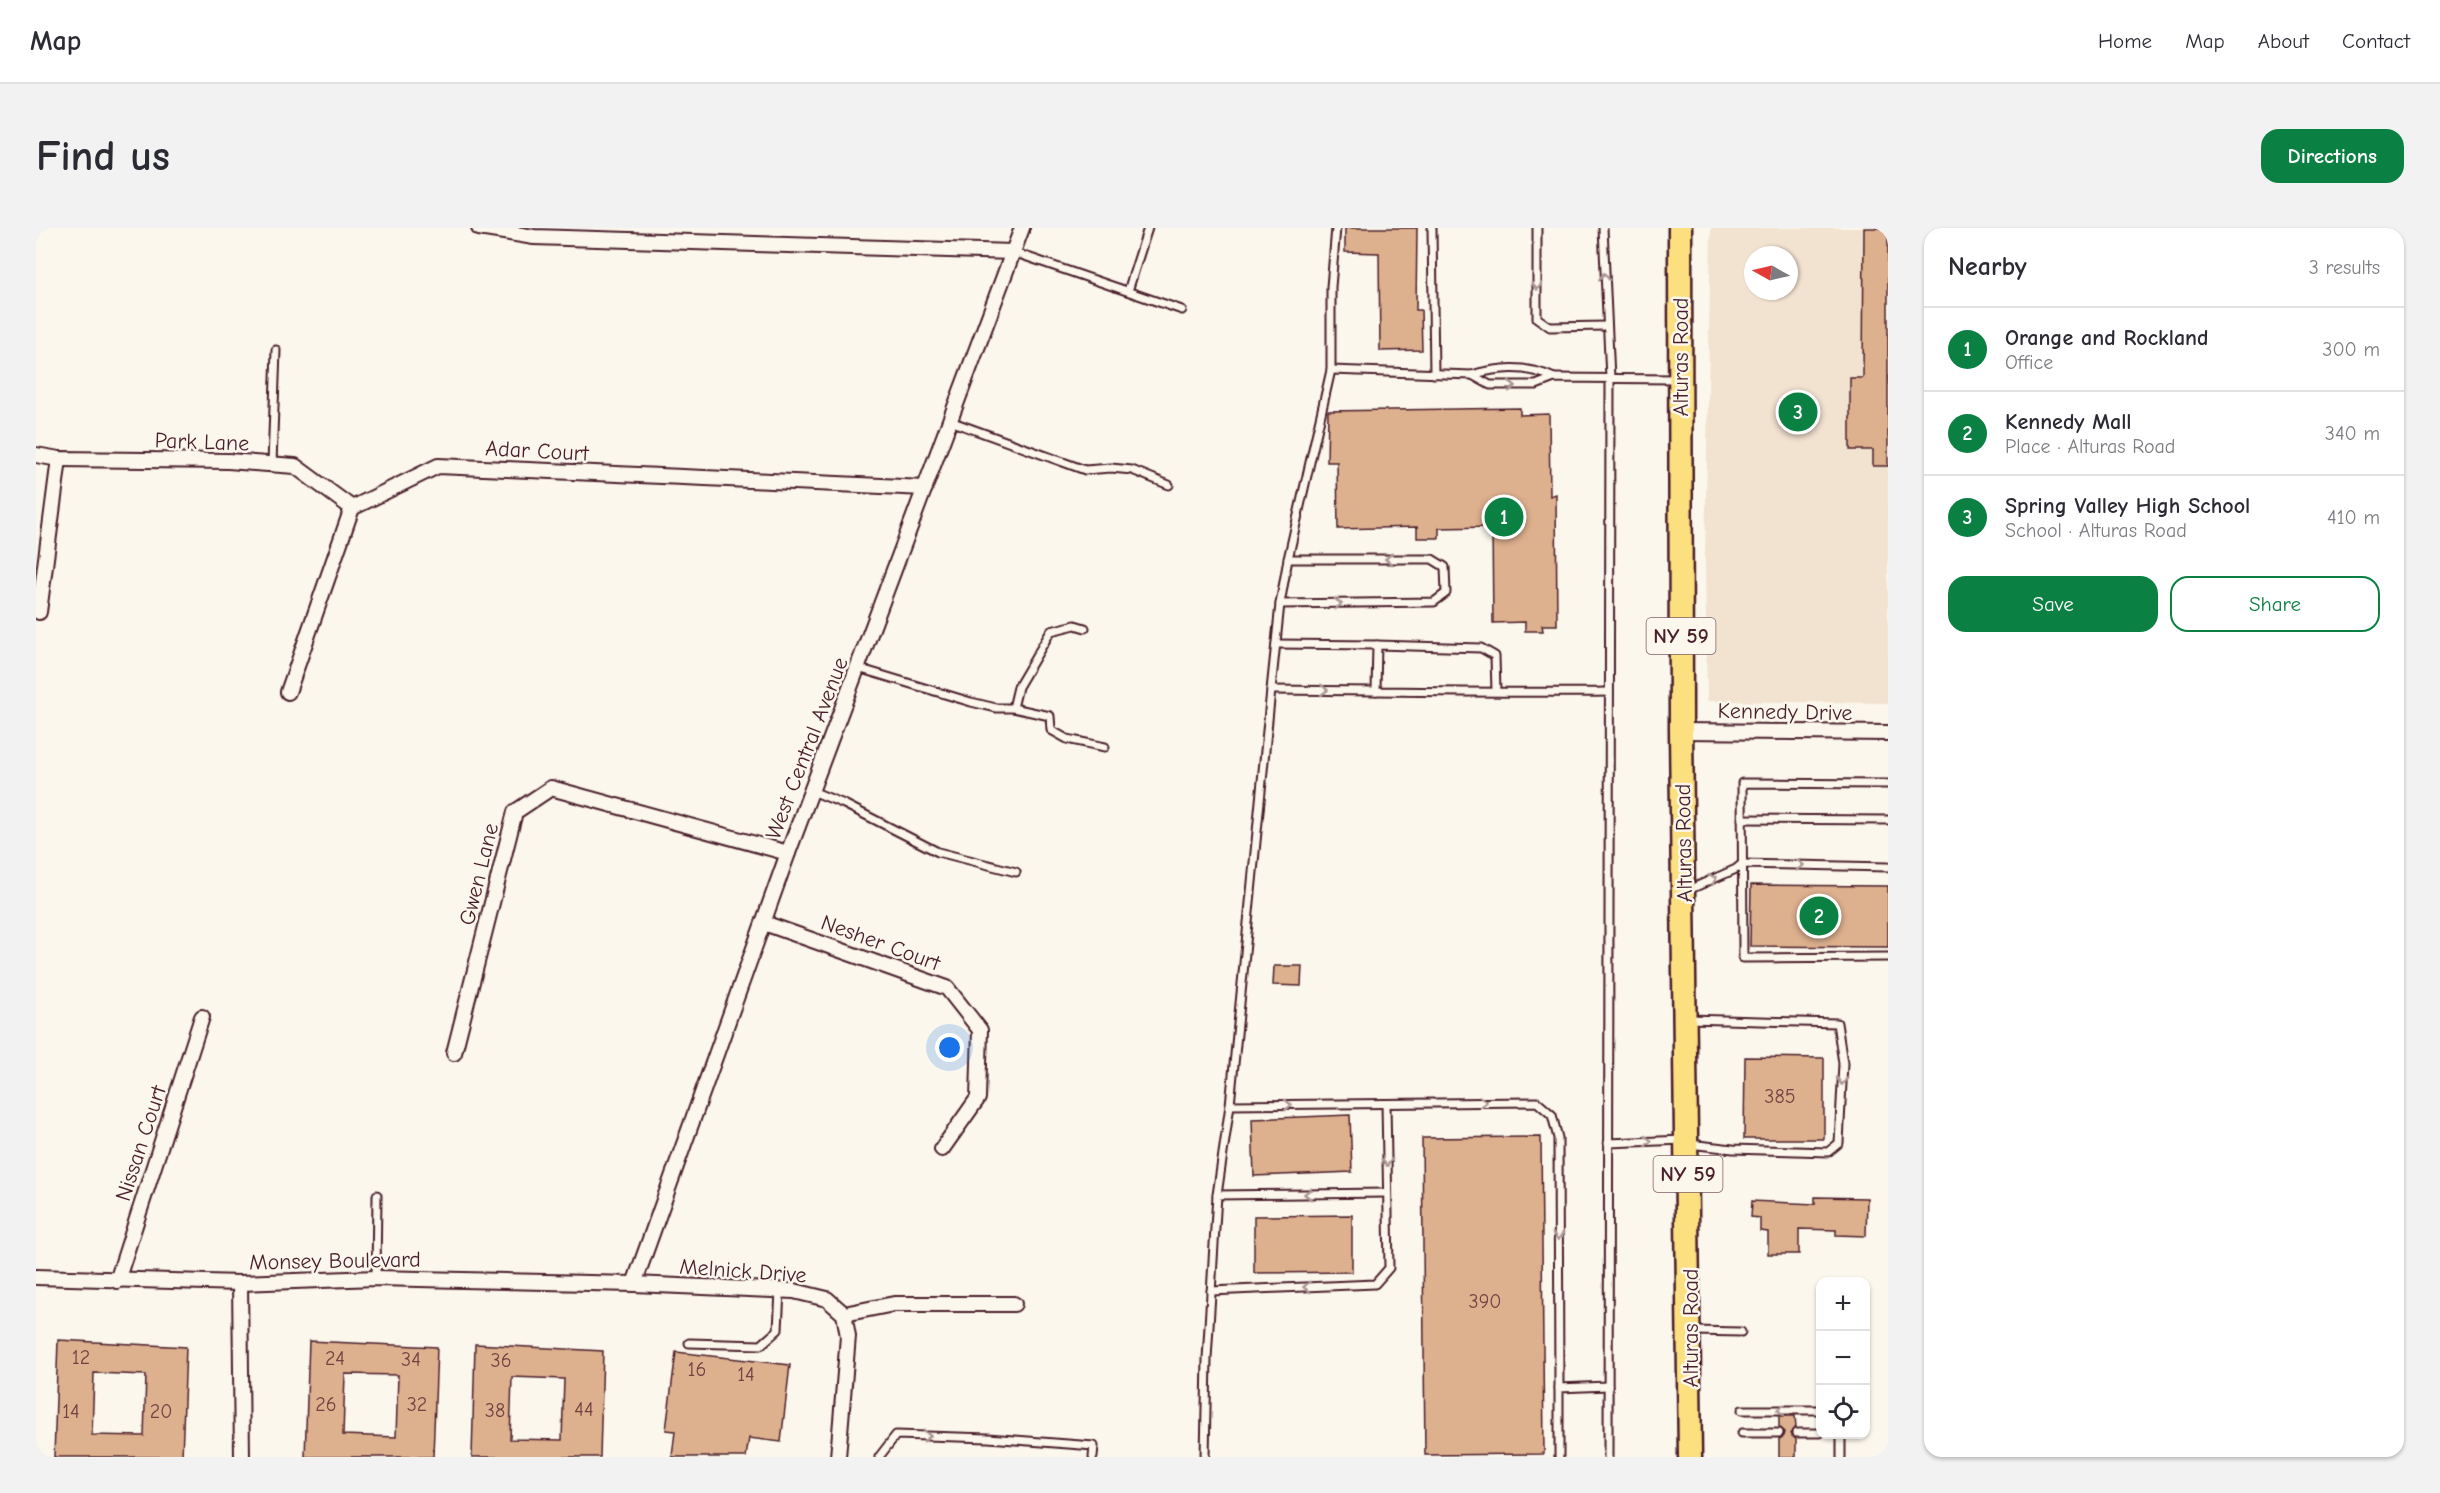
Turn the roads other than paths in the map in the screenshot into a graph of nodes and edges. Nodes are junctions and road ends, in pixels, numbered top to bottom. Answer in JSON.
{"nodes":[{"id":1,"x":479,"y":228,"type":"edge"},
{"id":2,"x":1022,"y":228,"type":"edge"},
{"id":3,"x":1148,"y":228,"type":"edge"},
{"id":4,"x":1336,"y":228,"type":"edge"},
{"id":5,"x":1432,"y":228,"type":"edge"},
{"id":6,"x":1537,"y":228,"type":"edge"},
{"id":7,"x":1603,"y":228,"type":"edge"},
{"id":8,"x":1680,"y":228,"type":"edge"},
{"id":9,"x":534,"y":232,"type":"edge"},
{"id":10,"x":1013,"y":252,"type":"junction"},
{"id":11,"x":1128,"y":291,"type":"junction"},
{"id":12,"x":1182,"y":309,"type":"dead end"},
{"id":13,"x":1606,"y":326,"type":"junction"},
{"id":14,"x":276,"y":350,"type":"dead end"},
{"id":15,"x":1330,"y":370,"type":"junction"},
{"id":16,"x":1434,"y":374,"type":"junction"},
{"id":17,"x":1472,"y":375,"type":"junction"},
{"id":18,"x":1554,"y":378,"type":"junction"},
{"id":19,"x":1610,"y":378,"type":"junction"},
{"id":20,"x":1680,"y":380,"type":"junction"},
{"id":21,"x":950,"y":421,"type":"junction"},
{"id":22,"x":36,"y":455,"type":"edge"},
{"id":23,"x":58,"y":459,"type":"junction"},
{"id":24,"x":272,"y":464,"type":"junction"},
{"id":25,"x":1169,"y":485,"type":"dead end"},
{"id":26,"x":925,"y":488,"type":"junction"},
{"id":27,"x":352,"y":508,"type":"junction"},
{"id":28,"x":1288,"y":559,"type":"junction"},
{"id":29,"x":1280,"y":604,"type":"junction"},
{"id":30,"x":39,"y":612,"type":"dead end"},
{"id":31,"x":1085,"y":627,"type":"dead end"},
{"id":32,"x":1276,"y":644,"type":"junction"},
{"id":33,"x":1377,"y":645,"type":"junction"},
{"id":34,"x":858,"y":668,"type":"junction"},
{"id":35,"x":1271,"y":690,"type":"junction"},
{"id":36,"x":1376,"y":691,"type":"junction"},
{"id":37,"x":288,"y":692,"type":"dead end"},
{"id":38,"x":1496,"y":692,"type":"junction"},
{"id":39,"x":1609,"y":692,"type":"junction"},
{"id":40,"x":1012,"y":708,"type":"junction"},
{"id":41,"x":1681,"y":730,"type":"junction"},
{"id":42,"x":1888,"y":733,"type":"edge"},
{"id":43,"x":1105,"y":747,"type":"dead end"},
{"id":44,"x":1888,"y":784,"type":"edge"},
{"id":45,"x":812,"y":791,"type":"junction"},
{"id":46,"x":1742,"y":819,"type":"junction"},
{"id":47,"x":1888,"y":820,"type":"edge"},
{"id":48,"x":788,"y":853,"type":"junction"},
{"id":49,"x":1742,"y":864,"type":"junction"},
{"id":50,"x":1888,"y":867,"type":"edge"},
{"id":51,"x":1016,"y":872,"type":"dead end"},
{"id":52,"x":1684,"y":892,"type":"junction"},
{"id":53,"x":764,"y":922,"type":"junction"},
{"id":54,"x":1888,"y":957,"type":"edge"},
{"id":55,"x":202,"y":1017,"type":"dead end"},
{"id":56,"x":1685,"y":1019,"type":"junction"},
{"id":57,"x":454,"y":1053,"type":"dead end"},
{"id":58,"x":1386,"y":1104,"type":"junction"},
{"id":59,"x":1230,"y":1105,"type":"junction"},
{"id":60,"x":1687,"y":1142,"type":"junction"},
{"id":61,"x":1608,"y":1143,"type":"junction"},
{"id":62,"x":942,"y":1149,"type":"dead end"},
{"id":63,"x":1388,"y":1193,"type":"junction"},
{"id":64,"x":377,"y":1195,"type":"dead end"},
{"id":65,"x":1217,"y":1196,"type":"junction"},
{"id":66,"x":36,"y":1277,"type":"edge"},
{"id":67,"x":376,"y":1278,"type":"junction"},
{"id":68,"x":117,"y":1281,"type":"junction"},
{"id":69,"x":240,"y":1283,"type":"junction"},
{"id":70,"x":634,"y":1284,"type":"junction"},
{"id":71,"x":1211,"y":1290,"type":"junction"},
{"id":72,"x":780,"y":1291,"type":"junction"},
{"id":73,"x":1014,"y":1304,"type":"dead end"},
{"id":74,"x":844,"y":1314,"type":"junction"},
{"id":75,"x":1690,"y":1331,"type":"junction"},
{"id":76,"x":1741,"y":1332,"type":"dead end"},
{"id":77,"x":689,"y":1343,"type":"dead end"},
{"id":78,"x":1608,"y":1386,"type":"junction"},
{"id":79,"x":1559,"y":1388,"type":"junction"},
{"id":80,"x":1742,"y":1410,"type":"dead end"},
{"id":81,"x":1816,"y":1410,"type":"edge"},
{"id":82,"x":1742,"y":1433,"type":"dead end"},
{"id":83,"x":1779,"y":1433,"type":"dead end"},
{"id":84,"x":1796,"y":1433,"type":"dead end"},
{"id":85,"x":1816,"y":1433,"type":"edge"},
{"id":86,"x":1841,"y":1439,"type":"edge"},
{"id":87,"x":242,"y":1457,"type":"edge"},
{"id":88,"x":838,"y":1457,"type":"edge"},
{"id":89,"x":879,"y":1457,"type":"edge"},
{"id":90,"x":1093,"y":1457,"type":"edge"},
{"id":91,"x":1205,"y":1457,"type":"edge"},
{"id":92,"x":1559,"y":1457,"type":"edge"},
{"id":93,"x":1608,"y":1457,"type":"edge"},
{"id":94,"x":1690,"y":1457,"type":"edge"},
{"id":95,"x":1841,"y":1457,"type":"edge"}],
"edges":[{"from":1,"to":9,"type":"street"},
{"from":2,"to":10,"type":"street","name":"West Central Avenue"},
{"from":3,"to":11,"type":"lane"},
{"from":4,"to":15,"type":"lane"},
{"from":5,"to":16,"type":"lane"},
{"from":6,"to":13,"type":"lane","one_way":true},
{"from":13,"to":7,"type":"lane","one_way":true},
{"from":8,"to":20,"type":"main road","name":"Alturas Road","number":"NY 59"},
{"from":9,"to":10,"type":"street"},
{"from":10,"to":11,"type":"lane"},
{"from":10,"to":21,"type":"street","name":"West Central Avenue"},
{"from":11,"to":12,"type":"lane"},
{"from":13,"to":19,"type":"lane"},
{"from":14,"to":24,"type":"lane"},
{"from":15,"to":16,"type":"lane"},
{"from":15,"to":28,"type":"lane"},
{"from":16,"to":17,"type":"lane"},
{"from":17,"to":18,"type":"lane"},
{"from":17,"to":18,"type":"lane","one_way":true},
{"from":18,"to":19,"type":"lane"},
{"from":19,"to":20,"type":"lane"},
{"from":19,"to":39,"type":"lane"},
{"from":20,"to":41,"type":"main road","name":"Alturas Road","number":"NY 59"},
{"from":21,"to":25,"type":"lane"},
{"from":21,"to":26,"type":"street","name":"West Central Avenue"},
{"from":22,"to":23,"type":"street","name":"Park Lane"},
{"from":23,"to":24,"type":"street","name":"Park Lane"},
{"from":23,"to":30,"type":"street"},
{"from":24,"to":27,"type":"street","name":"Park Lane"},
{"from":26,"to":27,"type":"street","name":"Adar Court"},
{"from":26,"to":34,"type":"street","name":"West Central Avenue"},
{"from":27,"to":37,"type":"street"},
{"from":28,"to":29,"type":"lane"},
{"from":29,"to":28,"type":"lane","one_way":true},
{"from":29,"to":32,"type":"lane"},
{"from":31,"to":40,"type":"lane"},
{"from":32,"to":33,"type":"lane"},
{"from":32,"to":35,"type":"lane"},
{"from":33,"to":36,"type":"lane"},
{"from":33,"to":38,"type":"lane"},
{"from":34,"to":40,"type":"lane"},
{"from":34,"to":45,"type":"street","name":"West Central Avenue"},
{"from":35,"to":36,"type":"lane","one_way":true},
{"from":35,"to":59,"type":"lane"},
{"from":36,"to":38,"type":"lane"},
{"from":38,"to":39,"type":"lane"},
{"from":39,"to":61,"type":"lane"},
{"from":40,"to":43,"type":"lane"},
{"from":41,"to":42,"type":"street","name":"Kennedy Drive"},
{"from":41,"to":52,"type":"main road","name":"Alturas Road","number":"NY 59"},
{"from":44,"to":46,"type":"lane"},
{"from":45,"to":48,"type":"street","name":"West Central Avenue"},
{"from":45,"to":51,"type":"lane"},
{"from":46,"to":47,"type":"lane"},
{"from":46,"to":49,"type":"lane"},
{"from":48,"to":53,"type":"street","name":"West Central Avenue"},
{"from":48,"to":57,"type":"street","name":"Gwen Lane"},
{"from":49,"to":50,"type":"lane","one_way":true},
{"from":52,"to":49,"type":"lane","one_way":true},
{"from":49,"to":54,"type":"lane"},
{"from":52,"to":56,"type":"main road","name":"Alturas Road","number":"NY 59"},
{"from":53,"to":62,"type":"street","name":"Nesher Court"},
{"from":53,"to":70,"type":"street","name":"West Central Avenue"},
{"from":55,"to":68,"type":"street","name":"Nissan Court"},
{"from":56,"to":60,"type":"main road","name":"Alturas Road","number":"NY 59"},
{"from":56,"to":60,"type":"lane","one_way":true},
{"from":59,"to":58,"type":"lane","one_way":true},
{"from":58,"to":63,"type":"lane","one_way":true},
{"from":58,"to":79,"type":"lane","one_way":true},
{"from":59,"to":65,"type":"lane"},
{"from":61,"to":60,"type":"lane","one_way":true},
{"from":60,"to":75,"type":"main road","name":"Alturas Road","number":"NY 59"},
{"from":61,"to":78,"type":"lane"},
{"from":63,"to":65,"type":"lane","one_way":true},
{"from":63,"to":71,"type":"lane","one_way":true},
{"from":64,"to":67,"type":"lane"},
{"from":65,"to":71,"type":"lane"},
{"from":66,"to":68,"type":"street","name":"Monsey Boulevard"},
{"from":67,"to":69,"type":"street","name":"Monsey Boulevard"},
{"from":67,"to":70,"type":"street","name":"Monsey Boulevard"},
{"from":68,"to":69,"type":"street","name":"Monsey Boulevard"},
{"from":69,"to":87,"type":"street"},
{"from":70,"to":72,"type":"street","name":"Melnick Drive"},
{"from":71,"to":91,"type":"lane"},
{"from":72,"to":74,"type":"street","name":"Melnick Drive"},
{"from":72,"to":77,"type":"lane"},
{"from":73,"to":74,"type":"street"},
{"from":74,"to":88,"type":"street"},
{"from":75,"to":76,"type":"lane"},
{"from":75,"to":94,"type":"main road","name":"Alturas Road","number":"NY 59"},
{"from":78,"to":79,"type":"lane"},
{"from":78,"to":93,"type":"lane"},
{"from":79,"to":92,"type":"lane"},
{"from":81,"to":80,"type":"lane","one_way":true},
{"from":82,"to":83,"type":"lane"},
{"from":84,"to":85,"type":"lane"},
{"from":86,"to":95,"type":"lane"},
{"from":89,"to":90,"type":"lane","one_way":true}]}
